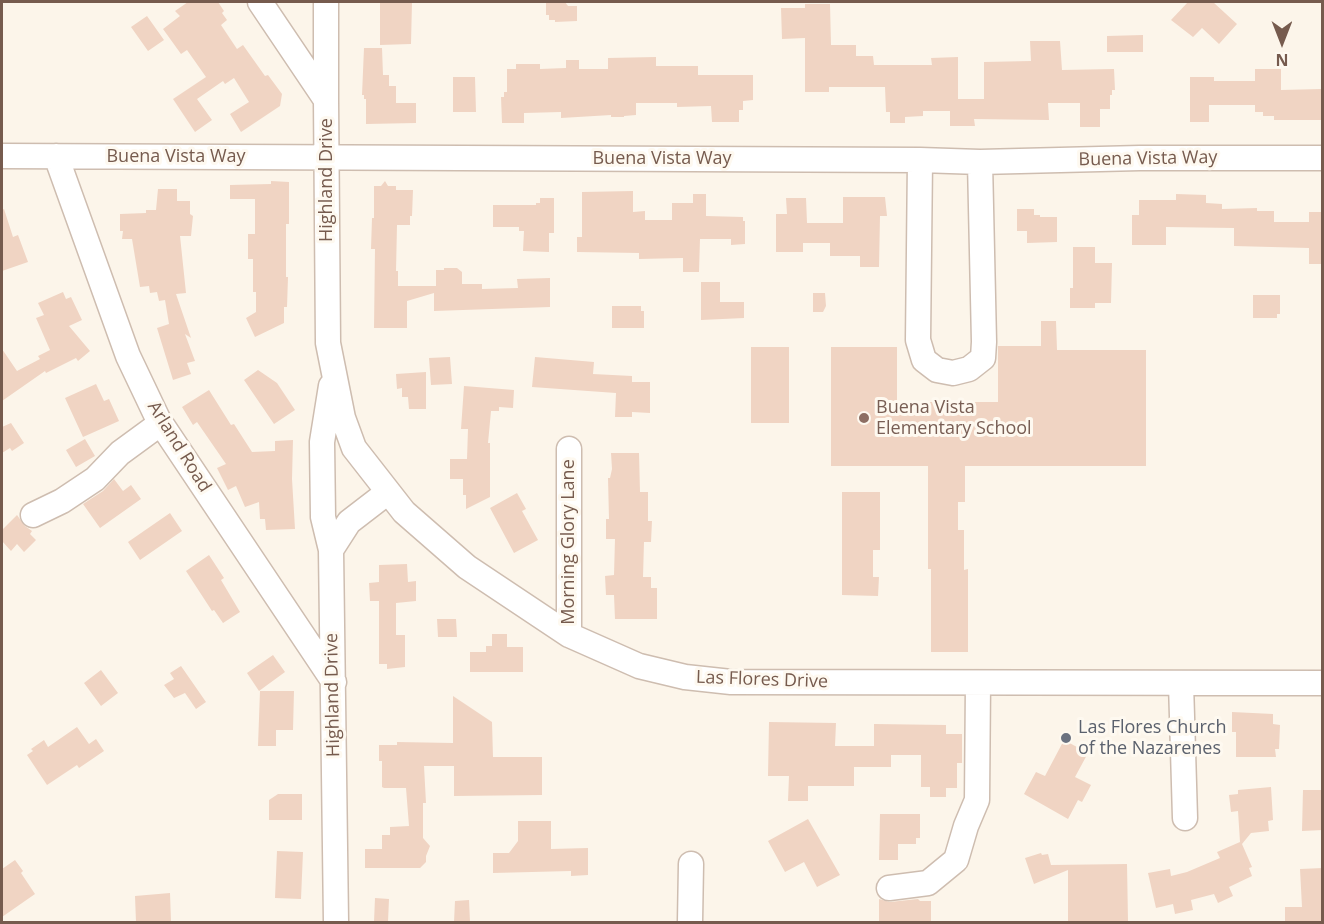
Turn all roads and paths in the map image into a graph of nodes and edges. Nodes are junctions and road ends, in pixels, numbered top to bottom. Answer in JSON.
{"nodes":[{"id":1,"x":260,"y":2,"type":"edge"},
{"id":2,"x":326,"y":2,"type":"edge"},
{"id":3,"x":326,"y":100,"type":"junction"},
{"id":4,"x":2,"y":156,"type":"edge"},
{"id":5,"x":56,"y":156,"type":"junction"},
{"id":6,"x":326,"y":159,"type":"junction"},
{"id":7,"x":1323,"y":159,"type":"edge"},
{"id":8,"x":920,"y":160,"type":"junction"},
{"id":9,"x":980,"y":162,"type":"junction"},
{"id":10,"x":328,"y":343,"type":"joint"},
{"id":11,"x":333,"y":369,"type":"junction"},
{"id":12,"x":161,"y":423,"type":"junction"},
{"id":13,"x":569,"y":449,"type":"dead end"},
{"id":14,"x":388,"y":492,"type":"junction"},
{"id":15,"x":33,"y":515,"type":"dead end"},
{"id":16,"x":331,"y":550,"type":"junction"},
{"id":17,"x":569,"y":635,"type":"junction"},
{"id":18,"x":334,"y":682,"type":"junction"},
{"id":19,"x":978,"y":683,"type":"junction"},
{"id":20,"x":1181,"y":683,"type":"junction"},
{"id":21,"x":1323,"y":683,"type":"edge"},
{"id":22,"x":1185,"y":818,"type":"dead end"},
{"id":23,"x":691,"y":864,"type":"dead end"},
{"id":24,"x":889,"y":888,"type":"dead end"},
{"id":25,"x":336,"y":922,"type":"edge"},
{"id":26,"x":690,"y":922,"type":"edge"}],
"edges":[{"from":1,"to":3,"type":"street","name":"Highland Drive"},
{"from":2,"to":3,"type":"street"},
{"from":3,"to":6,"type":"street","name":"Highland Drive"},
{"from":4,"to":5,"type":"street","name":"Buena Vista Way"},
{"from":5,"to":6,"type":"street","name":"Buena Vista Way"},
{"from":5,"to":12,"type":"street","name":"Arland Road"},
{"from":6,"to":8,"type":"street","name":"Buena Vista Way"},
{"from":6,"to":10,"type":"street","name":"Highland Drive"},
{"from":7,"to":9,"type":"street","name":"Buena Vista Way"},
{"from":8,"to":9,"type":"street","name":"Buena Vista Way"},
{"from":8,"to":9,"type":"street"},
{"from":10,"to":11,"type":"street","name":"Las Flores Drive"},
{"from":11,"to":14,"type":"street","name":"Las Flores Drive"},
{"from":11,"to":16,"type":"street","name":"Highland Drive"},
{"from":12,"to":15,"type":"street"},
{"from":12,"to":18,"type":"street","name":"Arland Road"},
{"from":13,"to":17,"type":"street","name":"Morning Glory Lane"},
{"from":14,"to":16,"type":"street"},
{"from":14,"to":17,"type":"street","name":"Las Flores Drive"},
{"from":16,"to":18,"type":"street","name":"Highland Drive"},
{"from":17,"to":19,"type":"street","name":"Las Flores Drive"},
{"from":18,"to":25,"type":"street","name":"Highland Drive"},
{"from":19,"to":20,"type":"street","name":"Las Flores Drive"},
{"from":19,"to":24,"type":"street"},
{"from":20,"to":21,"type":"street","name":"Las Flores Drive"},
{"from":20,"to":22,"type":"street"},
{"from":23,"to":26,"type":"street"}]}
